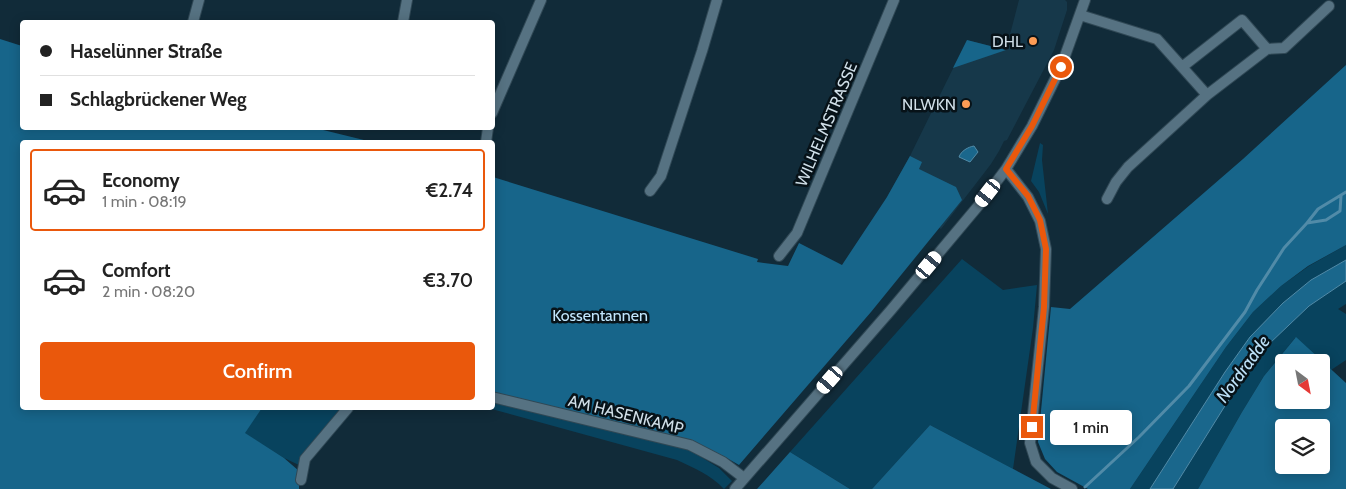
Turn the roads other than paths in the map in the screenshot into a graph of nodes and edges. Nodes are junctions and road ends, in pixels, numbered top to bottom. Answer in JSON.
{"nodes":[{"id":1,"x":199,"y":0,"type":"edge"},
{"id":2,"x":407,"y":0,"type":"edge"},
{"id":3,"x":542,"y":0,"type":"edge"},
{"id":4,"x":717,"y":0,"type":"edge"},
{"id":5,"x":894,"y":0,"type":"edge"},
{"id":6,"x":1085,"y":0,"type":"edge"},
{"id":7,"x":1329,"y":6,"type":"dead end"},
{"id":8,"x":1080,"y":15,"type":"junction"},
{"id":9,"x":194,"y":20,"type":"edge"},
{"id":10,"x":403,"y":20,"type":"edge"},
{"id":11,"x":1267,"y":49,"type":"junction"},
{"id":12,"x":1182,"y":67,"type":"junction"},
{"id":13,"x":1207,"y":95,"type":"junction"},
{"id":14,"x":495,"y":106,"type":"edge"},
{"id":15,"x":1006,"y":169,"type":"junction"},
{"id":16,"x":650,"y":191,"type":"dead end"},
{"id":17,"x":1107,"y":199,"type":"dead end"},
{"id":18,"x":779,"y":256,"type":"dead end"},
{"id":19,"x":495,"y":398,"type":"edge"},
{"id":20,"x":346,"y":410,"type":"edge"},
{"id":21,"x":744,"y":478,"type":"junction"},
{"id":22,"x":302,"y":480,"type":"dead end"},
{"id":23,"x":735,"y":489,"type":"edge"},
{"id":24,"x":1072,"y":489,"type":"edge"}],
"edges":[{"from":1,"to":9,"type":"street"},
{"from":2,"to":10,"type":"street"},
{"from":3,"to":14,"type":"street"},
{"from":4,"to":16,"type":"street"},
{"from":5,"to":18,"type":"street","name":"WILHELMSTRASSE"},
{"from":6,"to":8,"type":"street"},
{"from":7,"to":11,"type":"street"},
{"from":8,"to":12,"type":"street"},
{"from":8,"to":15,"type":"street"},
{"from":11,"to":12,"type":"street"},
{"from":11,"to":13,"type":"street"},
{"from":12,"to":13,"type":"street"},
{"from":13,"to":17,"type":"street"},
{"from":15,"to":21,"type":"street"},
{"from":15,"to":24,"type":"street"},
{"from":19,"to":21,"type":"street","name":"AM HASENKAMP"},
{"from":20,"to":22,"type":"street"},
{"from":21,"to":23,"type":"street"}]}
